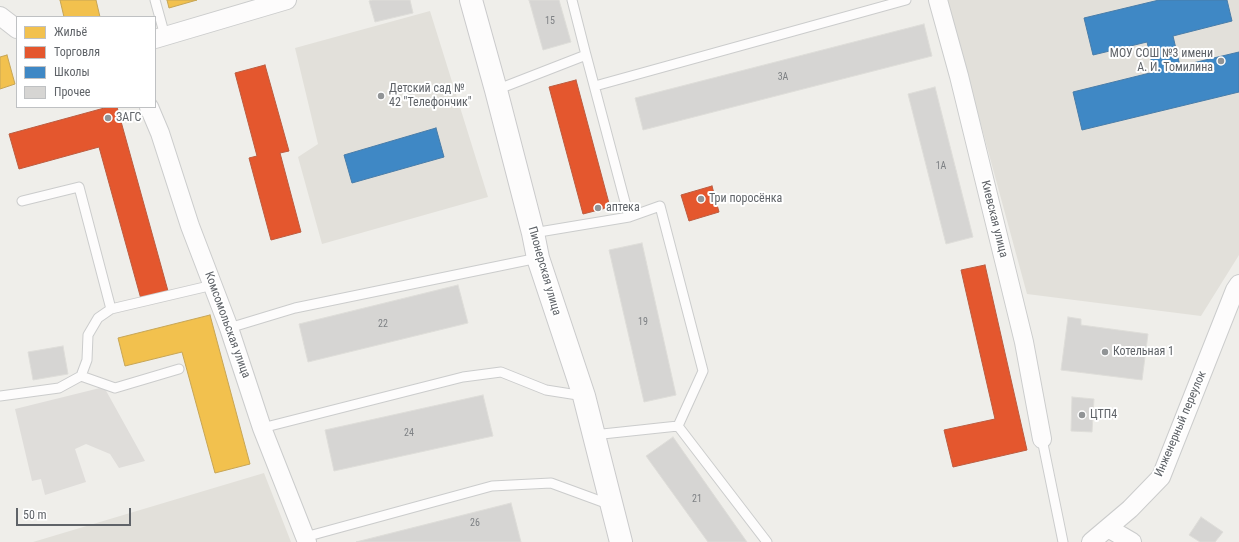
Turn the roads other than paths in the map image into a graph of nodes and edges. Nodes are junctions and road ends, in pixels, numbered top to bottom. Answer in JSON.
{"nodes":[{"id":1,"x":155,"y":0,"type":"edge"},
{"id":2,"x":287,"y":0,"type":"edge"},
{"id":3,"x":471,"y":0,"type":"edge"},
{"id":4,"x":572,"y":0,"type":"edge"},
{"id":5,"x":906,"y":0,"type":"edge"},
{"id":6,"x":942,"y":1,"type":"edge"},
{"id":7,"x":257,"y":4,"type":"edge"},
{"id":8,"x":0,"y":16,"type":"edge"},
{"id":9,"x":16,"y":28,"type":"edge"},
{"id":10,"x":160,"y":37,"type":"edge"},
{"id":11,"x":586,"y":55,"type":"junction"},
{"id":12,"x":594,"y":86,"type":"junction"},
{"id":13,"x":496,"y":90,"type":"junction"},
{"id":14,"x":149,"y":108,"type":"edge"},
{"id":15,"x":22,"y":201,"type":"dead end"},
{"id":16,"x":629,"y":217,"type":"junction"},
{"id":17,"x":533,"y":233,"type":"junction"},
{"id":18,"x":538,"y":258,"type":"junction"},
{"id":19,"x":213,"y":285,"type":"junction"},
{"id":20,"x":1238,"y":289,"type":"edge"},
{"id":21,"x":111,"y":309,"type":"junction"},
{"id":22,"x":229,"y":328,"type":"junction"},
{"id":23,"x":179,"y":369,"type":"dead end"},
{"id":24,"x":81,"y":376,"type":"junction"},
{"id":25,"x":0,"y":396,"type":"edge"},
{"id":26,"x":584,"y":396,"type":"junction"},
{"id":27,"x":678,"y":426,"type":"junction"},
{"id":28,"x":262,"y":428,"type":"junction"},
{"id":29,"x":593,"y":435,"type":"junction"},
{"id":30,"x":1042,"y":439,"type":"joint"},
{"id":31,"x":612,"y":506,"type":"junction"},
{"id":32,"x":1108,"y":528,"type":"junction"},
{"id":33,"x":306,"y":540,"type":"edge"},
{"id":34,"x":621,"y":542,"type":"edge"},
{"id":35,"x":767,"y":542,"type":"edge"},
{"id":36,"x":1063,"y":542,"type":"edge"},
{"id":37,"x":1091,"y":542,"type":"edge"},
{"id":38,"x":1132,"y":542,"type":"edge"}],
"edges":[{"from":1,"to":10,"type":"lane"},
{"from":2,"to":7,"type":"street"},
{"from":3,"to":13,"type":"main road","name":"Пионерская улица"},
{"from":4,"to":11,"type":"lane"},
{"from":5,"to":12,"type":"lane"},
{"from":6,"to":30,"type":"street","name":"Киевская улица"},
{"from":7,"to":10,"type":"street"},
{"from":8,"to":9,"type":"street"},
{"from":11,"to":12,"type":"lane"},
{"from":11,"to":13,"type":"lane"},
{"from":12,"to":16,"type":"lane"},
{"from":13,"to":17,"type":"main road","name":"Пионерская улица"},
{"from":14,"to":19,"type":"street","name":"Комсомольская улица"},
{"from":15,"to":21,"type":"lane"},
{"from":16,"to":17,"type":"lane"},
{"from":16,"to":27,"type":"lane"},
{"from":17,"to":18,"type":"main road","name":"Пионерская улица"},
{"from":18,"to":22,"type":"lane"},
{"from":18,"to":26,"type":"main road","name":"Пионерская улица"},
{"from":19,"to":21,"type":"lane"},
{"from":19,"to":22,"type":"street","name":"Комсомольская улица"},
{"from":20,"to":32,"type":"street","name":"Инженерный переулок"},
{"from":21,"to":24,"type":"lane"},
{"from":22,"to":28,"type":"street","name":"Комсомольская улица"},
{"from":23,"to":24,"type":"lane"},
{"from":24,"to":25,"type":"lane"},
{"from":26,"to":28,"type":"lane"},
{"from":26,"to":29,"type":"main road","name":"Пионерская улица"},
{"from":27,"to":29,"type":"lane"},
{"from":27,"to":35,"type":"lane"},
{"from":28,"to":33,"type":"street","name":"Комсомольская улица"},
{"from":29,"to":31,"type":"main road","name":"Пионерская улица"},
{"from":30,"to":36,"type":"lane"},
{"from":31,"to":33,"type":"lane"},
{"from":31,"to":34,"type":"main road","name":"Пионерская улица"},
{"from":32,"to":37,"type":"street","name":"Инженерный переулок"},
{"from":32,"to":38,"type":"street"}]}
